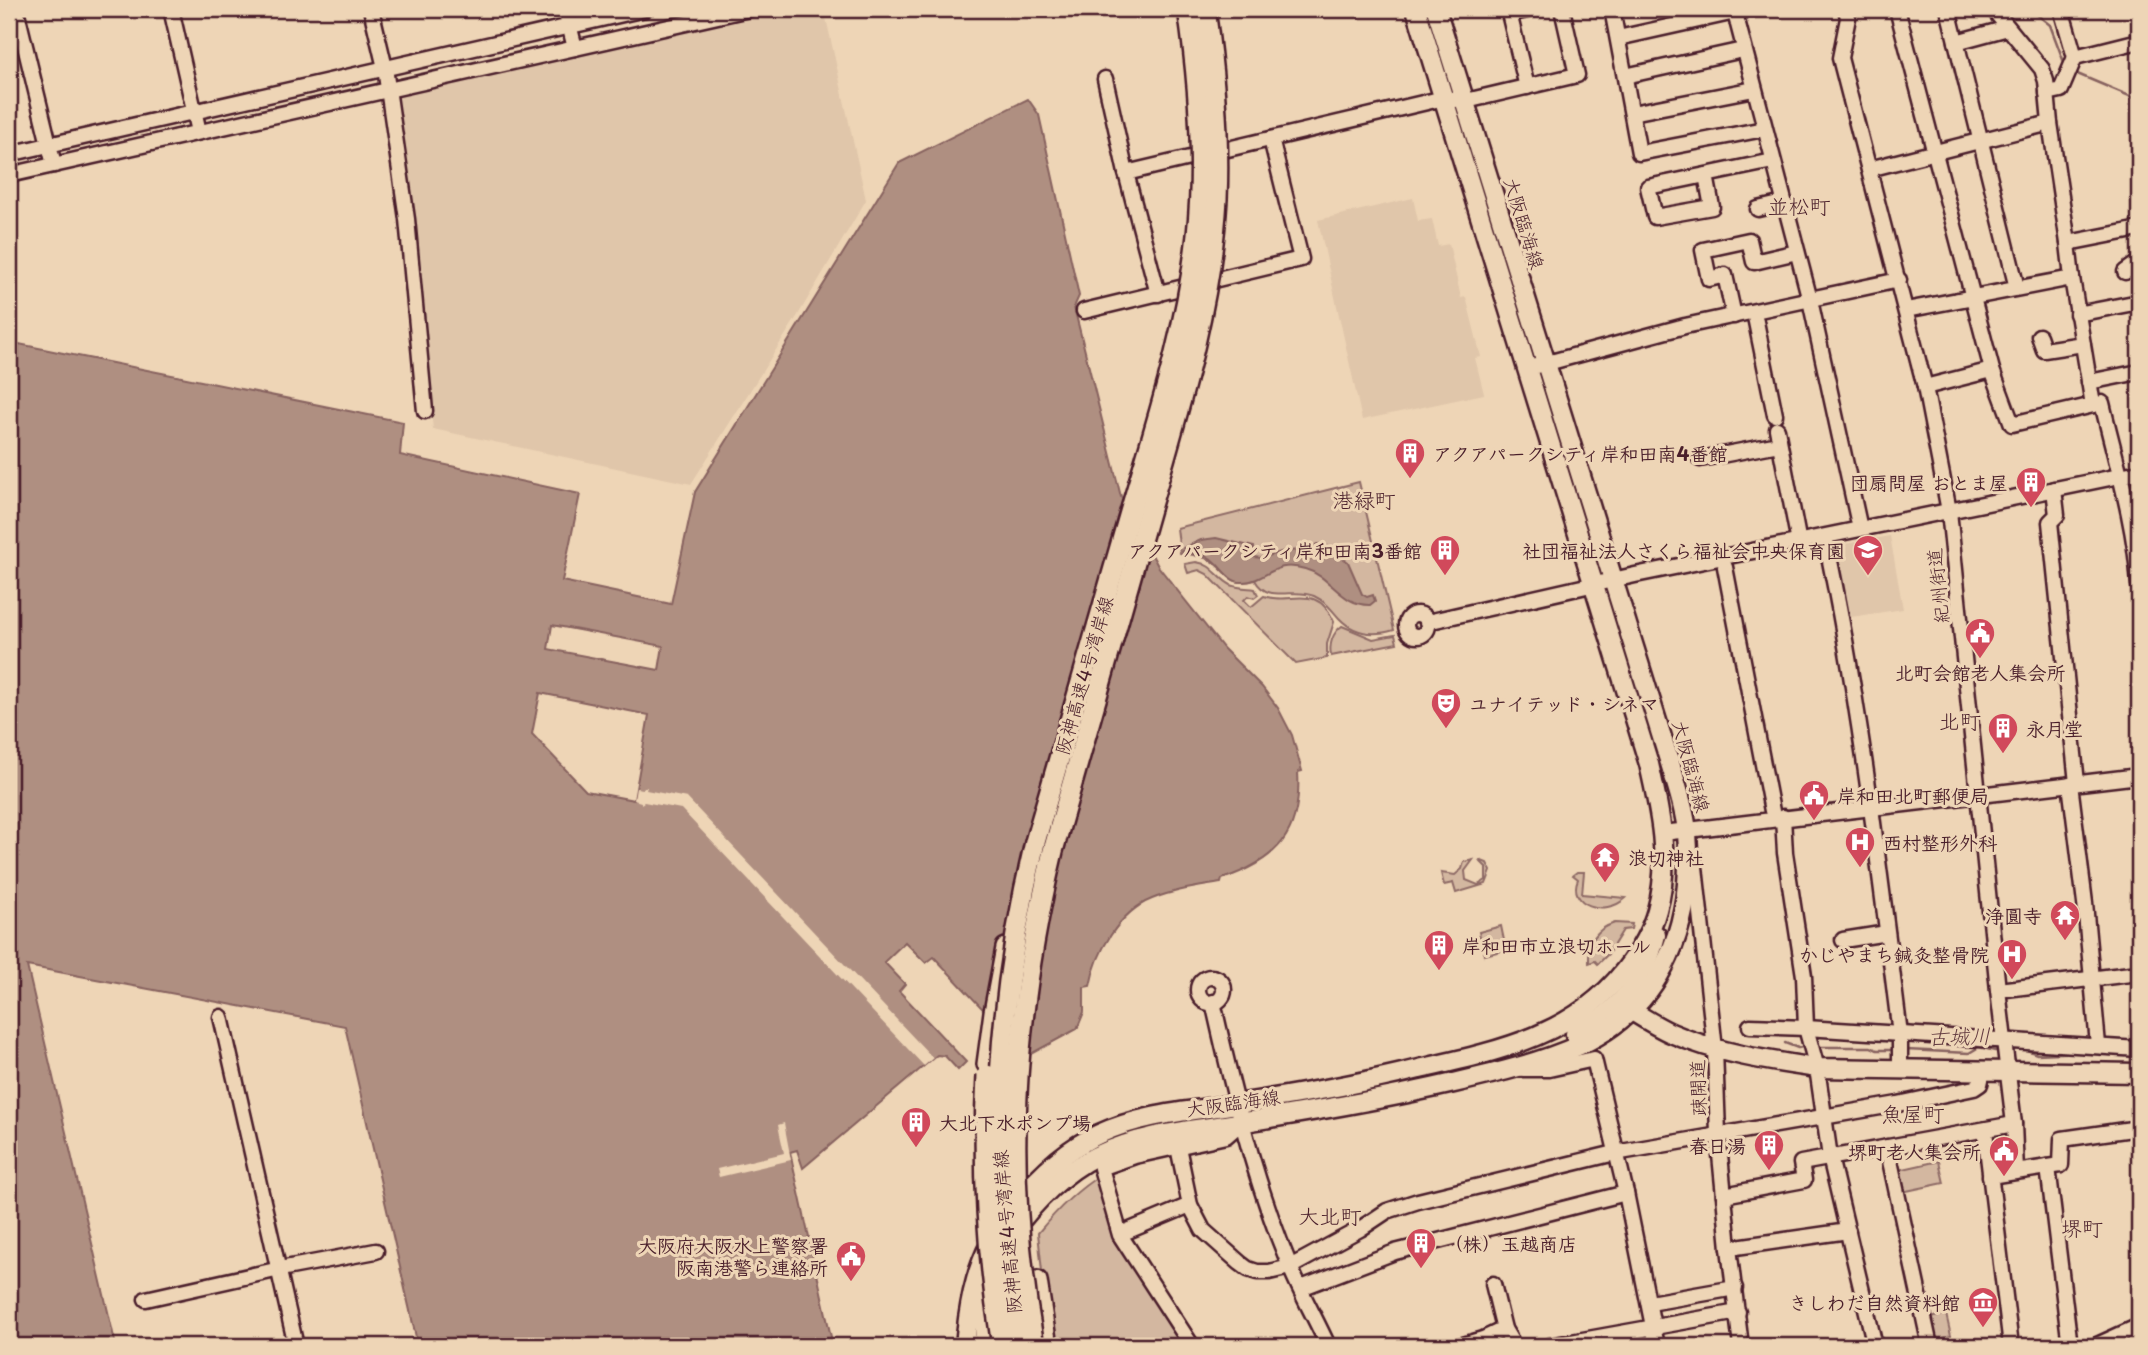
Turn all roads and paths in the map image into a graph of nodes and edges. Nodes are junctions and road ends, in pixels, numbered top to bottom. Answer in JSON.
{"nodes":[{"id":1,"x":16,"y":9,"type":"edge"},
{"id":2,"x":171,"y":9,"type":"edge"},
{"id":3,"x":370,"y":9,"type":"edge"},
{"id":4,"x":565,"y":9,"type":"edge"},
{"id":5,"x":645,"y":9,"type":"edge"},
{"id":6,"x":748,"y":9,"type":"edge"},
{"id":7,"x":1188,"y":9,"type":"edge"},
{"id":8,"x":1205,"y":9,"type":"edge"},
{"id":9,"x":1416,"y":9,"type":"edge"},
{"id":10,"x":1436,"y":9,"type":"edge"},
{"id":11,"x":1532,"y":9,"type":"edge"},
{"id":12,"x":1562,"y":9,"type":"edge"},
{"id":13,"x":1612,"y":9,"type":"edge"},
{"id":14,"x":1846,"y":9,"type":"edge"},
{"id":15,"x":1897,"y":9,"type":"edge"},
{"id":16,"x":1948,"y":9,"type":"edge"},
{"id":17,"x":1993,"y":9,"type":"edge"},
{"id":18,"x":2061,"y":9,"type":"edge"},
{"id":19,"x":1735,"y":11,"type":"edge"},
{"id":20,"x":1508,"y":12,"type":"edge"},
{"id":21,"x":569,"y":26,"type":"junction"},
{"id":22,"x":2008,"y":28,"type":"junction"},
{"id":23,"x":1618,"y":38,"type":"junction"},
{"id":24,"x":2139,"y":41,"type":"edge"},
{"id":25,"x":1956,"y":42,"type":"junction"},
{"id":26,"x":575,"y":48,"type":"junction"},
{"id":27,"x":1743,"y":50,"type":"junction"},
{"id":28,"x":2075,"y":57,"type":"junction"},
{"id":29,"x":385,"y":68,"type":"junction"},
{"id":30,"x":1625,"y":76,"type":"junction"},
{"id":31,"x":1105,"y":79,"type":"dead end"},
{"id":32,"x":1527,"y":87,"type":"junction"},
{"id":33,"x":1754,"y":89,"type":"junction"},
{"id":34,"x":388,"y":90,"type":"junction"},
{"id":35,"x":2047,"y":93,"type":"junction"},
{"id":36,"x":1444,"y":98,"type":"junction"},
{"id":37,"x":1466,"y":101,"type":"junction"},
{"id":38,"x":194,"y":112,"type":"junction"},
{"id":39,"x":1632,"y":113,"type":"junction"},
{"id":40,"x":2050,"y":124,"type":"junction"},
{"id":41,"x":1764,"y":129,"type":"junction"},
{"id":42,"x":199,"y":132,"type":"junction"},
{"id":43,"x":1271,"y":139,"type":"junction"},
{"id":44,"x":1979,"y":141,"type":"junction"},
{"id":45,"x":48,"y":145,"type":"junction"},
{"id":46,"x":1934,"y":152,"type":"junction"},
{"id":47,"x":9,"y":154,"type":"edge"},
{"id":48,"x":1773,"y":161,"type":"junction"},
{"id":49,"x":54,"y":165,"type":"junction"},
{"id":50,"x":1869,"y":169,"type":"junction"},
{"id":51,"x":1126,"y":173,"type":"junction"},
{"id":52,"x":9,"y":175,"type":"edge"},
{"id":53,"x":1706,"y":175,"type":"junction"},
{"id":54,"x":1784,"y":203,"type":"junction"},
{"id":55,"x":1758,"y":209,"type":"dead end"},
{"id":56,"x":2139,"y":229,"type":"edge"},
{"id":57,"x":2068,"y":243,"type":"junction"},
{"id":58,"x":1797,"y":252,"type":"junction"},
{"id":59,"x":2139,"y":262,"type":"edge"},
{"id":60,"x":2124,"y":272,"type":"dead end"},
{"id":61,"x":2072,"y":278,"type":"junction"},
{"id":62,"x":1899,"y":280,"type":"junction"},
{"id":63,"x":2017,"y":288,"type":"junction"},
{"id":64,"x":1158,"y":294,"type":"junction"},
{"id":65,"x":1972,"y":297,"type":"junction"},
{"id":66,"x":1810,"y":300,"type":"junction"},
{"id":67,"x":2139,"y":302,"type":"edge"},
{"id":68,"x":1906,"y":310,"type":"junction"},
{"id":69,"x":1084,"y":311,"type":"dead end"},
{"id":70,"x":1754,"y":312,"type":"junction"},
{"id":71,"x":2077,"y":314,"type":"junction"},
{"id":72,"x":1734,"y":316,"type":"junction"},
{"id":73,"x":2039,"y":336,"type":"dead end"},
{"id":74,"x":2083,"y":344,"type":"junction"},
{"id":75,"x":1547,"y":364,"type":"junction"},
{"id":76,"x":1528,"y":369,"type":"junction"},
{"id":77,"x":1992,"y":370,"type":"junction"},
{"id":78,"x":2139,"y":372,"type":"edge"},
{"id":79,"x":2089,"y":382,"type":"junction"},
{"id":80,"x":1925,"y":387,"type":"junction"},
{"id":81,"x":2093,"y":405,"type":"junction"},
{"id":82,"x":425,"y":411,"type":"dead end"},
{"id":83,"x":1777,"y":429,"type":"junction"},
{"id":84,"x":1700,"y":459,"type":"dead end"},
{"id":85,"x":2139,"y":472,"type":"edge"},
{"id":86,"x":2120,"y":476,"type":"junction"},
{"id":87,"x":2054,"y":489,"type":"junction"},
{"id":88,"x":1949,"y":511,"type":"junction"},
{"id":89,"x":1860,"y":529,"type":"junction"},
{"id":90,"x":1825,"y":537,"type":"junction"},
{"id":91,"x":1799,"y":542,"type":"junction"},
{"id":92,"x":2138,"y":566,"type":"edge"},
{"id":93,"x":1725,"y":567,"type":"dead end"},
{"id":94,"x":1613,"y":580,"type":"junction"},
{"id":95,"x":1594,"y":584,"type":"junction"},
{"id":96,"x":2139,"y":584,"type":"edge"},
{"id":97,"x":1427,"y":622,"type":"dead end"},
{"id":98,"x":2139,"y":776,"type":"edge"},
{"id":99,"x":2073,"y":783,"type":"junction"},
{"id":100,"x":1978,"y":794,"type":"junction"},
{"id":101,"x":1872,"y":807,"type":"junction"},
{"id":102,"x":1777,"y":814,"type":"junction"},
{"id":103,"x":1687,"y":830,"type":"junction"},
{"id":104,"x":1663,"y":833,"type":"junction"},
{"id":105,"x":1024,"y":887,"type":"junction"},
{"id":106,"x":1657,"y":910,"type":"junction"},
{"id":107,"x":1887,"y":933,"type":"junction"},
{"id":108,"x":1843,"y":940,"type":"dead end"},
{"id":109,"x":2139,"y":973,"type":"edge"},
{"id":110,"x":2093,"y":980,"type":"junction"},
{"id":111,"x":1998,"y":990,"type":"junction"},
{"id":112,"x":1213,"y":1002,"type":"dead end"},
{"id":113,"x":1625,"y":1007,"type":"junction"},
{"id":114,"x":221,"y":1017,"type":"dead end"},
{"id":115,"x":1750,"y":1026,"type":"dead end"},
{"id":116,"x":2098,"y":1045,"type":"junction"},
{"id":117,"x":1811,"y":1047,"type":"junction"},
{"id":118,"x":1715,"y":1049,"type":"junction"},
{"id":119,"x":2139,"y":1049,"type":"edge"},
{"id":120,"x":1900,"y":1050,"type":"junction"},
{"id":121,"x":2006,"y":1053,"type":"junction"},
{"id":122,"x":1476,"y":1056,"type":"junction"},
{"id":123,"x":1018,"y":1060,"type":"junction"},
{"id":124,"x":1514,"y":1069,"type":"junction"},
{"id":125,"x":1983,"y":1071,"type":"junction"},
{"id":126,"x":2139,"y":1073,"type":"edge"},
{"id":127,"x":1237,"y":1104,"type":"junction"},
{"id":128,"x":1823,"y":1116,"type":"junction"},
{"id":129,"x":1241,"y":1123,"type":"junction"},
{"id":130,"x":2014,"y":1124,"type":"junction"},
{"id":131,"x":2139,"y":1128,"type":"edge"},
{"id":132,"x":1985,"y":1131,"type":"junction"},
{"id":133,"x":1718,"y":1135,"type":"junction"},
{"id":134,"x":1178,"y":1147,"type":"junction"},
{"id":135,"x":1887,"y":1147,"type":"junction"},
{"id":136,"x":1615,"y":1153,"type":"junction"},
{"id":137,"x":1830,"y":1157,"type":"junction"},
{"id":138,"x":2048,"y":1167,"type":"junction"},
{"id":139,"x":2017,"y":1171,"type":"junction"},
{"id":140,"x":1990,"y":1176,"type":"junction"},
{"id":141,"x":1626,"y":1193,"type":"junction"},
{"id":142,"x":1724,"y":1195,"type":"junction"},
{"id":143,"x":1190,"y":1205,"type":"junction"},
{"id":144,"x":1848,"y":1231,"type":"junction"},
{"id":145,"x":1123,"y":1233,"type":"dead end"},
{"id":146,"x":1729,"y":1248,"type":"junction"},
{"id":147,"x":376,"y":1251,"type":"dead end"},
{"id":148,"x":1290,"y":1266,"type":"junction"},
{"id":149,"x":280,"y":1269,"type":"junction"},
{"id":150,"x":1493,"y":1284,"type":"dead end"},
{"id":151,"x":1301,"y":1288,"type":"junction"},
{"id":152,"x":1735,"y":1288,"type":"junction"},
{"id":153,"x":146,"y":1299,"type":"dead end"},
{"id":154,"x":1650,"y":1303,"type":"junction"},
{"id":155,"x":1738,"y":1312,"type":"junction"},
{"id":156,"x":2139,"y":1326,"type":"edge"},
{"id":157,"x":1654,"y":1328,"type":"junction"},
{"id":158,"x":1504,"y":1329,"type":"junction"},
{"id":159,"x":1603,"y":1342,"type":"edge"},
{"id":160,"x":1484,"y":1343,"type":"edge"},
{"id":161,"x":296,"y":1346,"type":"edge"},
{"id":162,"x":965,"y":1346,"type":"edge"},
{"id":163,"x":984,"y":1346,"type":"edge"},
{"id":164,"x":1002,"y":1346,"type":"edge"},
{"id":165,"x":1017,"y":1346,"type":"edge"},
{"id":166,"x":1034,"y":1346,"type":"edge"},
{"id":167,"x":1047,"y":1346,"type":"edge"},
{"id":168,"x":1192,"y":1346,"type":"edge"},
{"id":169,"x":1328,"y":1346,"type":"edge"},
{"id":170,"x":1459,"y":1346,"type":"edge"},
{"id":171,"x":1514,"y":1346,"type":"edge"},
{"id":172,"x":1549,"y":1346,"type":"edge"},
{"id":173,"x":1657,"y":1346,"type":"edge"},
{"id":174,"x":1741,"y":1346,"type":"edge"},
{"id":175,"x":1875,"y":1346,"type":"edge"},
{"id":176,"x":1930,"y":1346,"type":"edge"},
{"id":177,"x":2011,"y":1346,"type":"edge"},
{"id":178,"x":2070,"y":1346,"type":"edge"},
{"id":179,"x":2095,"y":1346,"type":"edge"}],
"edges":[{"from":1,"to":45,"type":"street"},
{"from":2,"to":38,"type":"street"},
{"from":3,"to":29,"type":"street"},
{"from":4,"to":21,"type":"street"},
{"from":5,"to":21,"type":"street"},
{"from":6,"to":26,"type":"street"},
{"from":7,"to":105,"type":"highway","name":"阪神高速4号湾岸線","bridge":true},
{"from":8,"to":123,"type":"highway","name":"阪神高速4号湾岸線","bridge":true},
{"from":9,"to":36,"type":"main road","name":"大阪臨海線"},
{"from":10,"to":37,"type":"main road","name":"大阪臨海線"},
{"from":11,"to":20,"type":"street"},
{"from":12,"to":32,"type":"street"},
{"from":13,"to":23,"type":"street"},
{"from":14,"to":50,"type":"street","name":"紀州街道"},
{"from":15,"to":46,"type":"street"},
{"from":16,"to":25,"type":"street"},
{"from":17,"to":22,"type":"street"},
{"from":18,"to":28,"type":"street"},
{"from":19,"to":23,"type":"street"},
{"from":19,"to":27,"type":"street"},
{"from":20,"to":32,"type":"street"},
{"from":21,"to":26,"type":"street"},
{"from":21,"to":29,"type":"street"},
{"from":22,"to":25,"type":"street"},
{"from":22,"to":35,"type":"street"},
{"from":23,"to":30,"type":"street"},
{"from":24,"to":28,"type":"street"},
{"from":25,"to":44,"type":"street"},
{"from":26,"to":34,"type":"street"},
{"from":27,"to":30,"type":"street"},
{"from":27,"to":33,"type":"street"},
{"from":28,"to":35,"type":"street"},
{"from":29,"to":34,"type":"street"},
{"from":29,"to":38,"type":"street"},
{"from":30,"to":39,"type":"street"},
{"from":31,"to":51,"type":"street"},
{"from":32,"to":37,"type":"street"},
{"from":33,"to":39,"type":"street"},
{"from":33,"to":41,"type":"street"},
{"from":34,"to":42,"type":"street"},
{"from":34,"to":82,"type":"street"},
{"from":35,"to":40,"type":"street"},
{"from":36,"to":37,"type":"street"},
{"from":36,"to":43,"type":"street"},
{"from":36,"to":76,"type":"main road","name":"大阪臨海線"},
{"from":37,"to":75,"type":"main road","name":"大阪臨海線"},
{"from":38,"to":42,"type":"street"},
{"from":38,"to":45,"type":"street"},
{"from":39,"to":41,"type":"street"},
{"from":40,"to":44,"type":"street"},
{"from":40,"to":57,"type":"street"},
{"from":41,"to":48,"type":"street"},
{"from":42,"to":49,"type":"street"},
{"from":43,"to":51,"type":"street"},
{"from":43,"to":64,"type":"street"},
{"from":44,"to":46,"type":"street"},
{"from":44,"to":63,"type":"street"},
{"from":45,"to":47,"type":"street"},
{"from":45,"to":49,"type":"street"},
{"from":46,"to":50,"type":"street"},
{"from":46,"to":65,"type":"street"},
{"from":48,"to":53,"type":"street"},
{"from":48,"to":54,"type":"street"},
{"from":49,"to":52,"type":"street"},
{"from":50,"to":62,"type":"street","name":"紀州街道"},
{"from":51,"to":64,"type":"street"},
{"from":53,"to":53,"type":"street"},
{"from":54,"to":55,"type":"street"},
{"from":54,"to":58,"type":"street"},
{"from":56,"to":57,"type":"street"},
{"from":57,"to":61,"type":"street"},
{"from":58,"to":66,"type":"street"},
{"from":58,"to":72,"type":"street"},
{"from":59,"to":60,"type":"street"},
{"from":61,"to":63,"type":"street"},
{"from":61,"to":71,"type":"street"},
{"from":62,"to":66,"type":"street"},
{"from":62,"to":68,"type":"street","name":"紀州街道"},
{"from":63,"to":65,"type":"street"},
{"from":64,"to":69,"type":"street"},
{"from":65,"to":68,"type":"street"},
{"from":65,"to":77,"type":"street"},
{"from":66,"to":70,"type":"street"},
{"from":66,"to":89,"type":"street"},
{"from":67,"to":71,"type":"street"},
{"from":68,"to":80,"type":"street","name":"紀州街道"},
{"from":70,"to":72,"type":"street"},
{"from":70,"to":83,"type":"street"},
{"from":71,"to":74,"type":"street"},
{"from":72,"to":75,"type":"street"},
{"from":73,"to":74,"type":"street"},
{"from":74,"to":79,"type":"street"},
{"from":75,"to":76,"type":"street"},
{"from":75,"to":94,"type":"main road","name":"大阪臨海線"},
{"from":76,"to":95,"type":"main road","name":"大阪臨海線"},
{"from":77,"to":80,"type":"street"},
{"from":77,"to":81,"type":"street"},
{"from":78,"to":79,"type":"street"},
{"from":79,"to":81,"type":"street"},
{"from":80,"to":88,"type":"street","name":"紀州街道"},
{"from":81,"to":86,"type":"street"},
{"from":83,"to":84,"type":"street"},
{"from":83,"to":91,"type":"street"},
{"from":85,"to":86,"type":"street"},
{"from":86,"to":87,"type":"street"},
{"from":86,"to":92,"type":"street"},
{"from":87,"to":88,"type":"street"},
{"from":87,"to":99,"type":"street"},
{"from":88,"to":89,"type":"street"},
{"from":88,"to":100,"type":"street","name":"紀州街道"},
{"from":89,"to":90,"type":"street"},
{"from":90,"to":91,"type":"street"},
{"from":90,"to":101,"type":"street"},
{"from":91,"to":94,"type":"street"},
{"from":92,"to":96,"type":"street"},
{"from":93,"to":102,"type":"street"},
{"from":94,"to":95,"type":"street"},
{"from":94,"to":103,"type":"main road","name":"大阪臨海線"},
{"from":95,"to":97,"type":"street"},
{"from":95,"to":104,"type":"main road","name":"大阪臨海線"},
{"from":98,"to":99,"type":"street"},
{"from":99,"to":100,"type":"street"},
{"from":99,"to":110,"type":"street"},
{"from":100,"to":101,"type":"street"},
{"from":100,"to":111,"type":"street","name":"紀州街道"},
{"from":101,"to":102,"type":"street"},
{"from":101,"to":107,"type":"street"},
{"from":102,"to":103,"type":"street"},
{"from":102,"to":117,"type":"street"},
{"from":103,"to":104,"type":"street"},
{"from":103,"to":113,"type":"main road","name":"大阪臨海線"},
{"from":103,"to":118,"type":"street","name":"疎開道"},
{"from":104,"to":106,"type":"main road","name":"大阪臨海線"},
{"from":105,"to":164,"type":"highway","bridge":true},
{"from":105,"to":165,"type":"highway","name":"阪神高速4号湾岸線","bridge":true},
{"from":106,"to":113,"type":"main road"},
{"from":106,"to":122,"type":"main road","name":"大阪臨海線"},
{"from":107,"to":108,"type":"street"},
{"from":107,"to":120,"type":"street"},
{"from":109,"to":110,"type":"street"},
{"from":110,"to":111,"type":"street"},
{"from":110,"to":116,"type":"street"},
{"from":111,"to":121,"type":"street","name":"紀州街道"},
{"from":112,"to":127,"type":"street"},
{"from":113,"to":118,"type":"main road"},
{"from":113,"to":122,"type":"main road"},
{"from":113,"to":124,"type":"main road","name":"大阪臨海線"},
{"from":114,"to":149,"type":"street"},
{"from":115,"to":117,"type":"street"},
{"from":116,"to":119,"type":"street"},
{"from":116,"to":121,"type":"street"},
{"from":117,"to":118,"type":"main road"},
{"from":117,"to":120,"type":"main road"},
{"from":117,"to":120,"type":"street"},
{"from":117,"to":128,"type":"street"},
{"from":118,"to":133,"type":"street","name":"疎開道"},
{"from":120,"to":121,"type":"street"},
{"from":120,"to":125,"type":"main road"},
{"from":121,"to":125,"type":"main road"},
{"from":121,"to":126,"type":"main road"},
{"from":121,"to":130,"type":"street","name":"紀州街道"},
{"from":122,"to":127,"type":"main road","name":"大阪臨海線"},
{"from":123,"to":166,"type":"highway","name":"阪神高速4号湾岸線","bridge":true},
{"from":123,"to":167,"type":"highway","bridge":true},
{"from":124,"to":129,"type":"main road","name":"大阪臨海線"},
{"from":124,"to":136,"type":"street"},
{"from":125,"to":128,"type":"street"},
{"from":127,"to":129,"type":"street"},
{"from":127,"to":162,"type":"main road","name":"大阪臨海線"},
{"from":128,"to":133,"type":"street"},
{"from":128,"to":137,"type":"street"},
{"from":129,"to":134,"type":"street"},
{"from":129,"to":148,"type":"street"},
{"from":129,"to":163,"type":"main road","name":"大阪臨海線"},
{"from":130,"to":132,"type":"street"},
{"from":130,"to":139,"type":"street","name":"紀州街道"},
{"from":131,"to":138,"type":"street"},
{"from":132,"to":135,"type":"street"},
{"from":132,"to":140,"type":"street"},
{"from":133,"to":136,"type":"street"},
{"from":133,"to":142,"type":"street","name":"疎開道"},
{"from":134,"to":143,"type":"street"},
{"from":134,"to":168,"type":"street"},
{"from":135,"to":137,"type":"street"},
{"from":135,"to":176,"type":"street"},
{"from":136,"to":141,"type":"street"},
{"from":136,"to":148,"type":"street"},
{"from":137,"to":142,"type":"street"},
{"from":137,"to":144,"type":"street"},
{"from":138,"to":139,"type":"street"},
{"from":138,"to":178,"type":"street"},
{"from":139,"to":140,"type":"street"},
{"from":140,"to":177,"type":"street"},
{"from":141,"to":151,"type":"street"},
{"from":141,"to":154,"type":"street"},
{"from":142,"to":146,"type":"street","name":"疎開道"},
{"from":143,"to":145,"type":"street"},
{"from":143,"to":148,"type":"street"},
{"from":144,"to":146,"type":"street"},
{"from":144,"to":175,"type":"street"},
{"from":146,"to":152,"type":"street","name":"疎開道"},
{"from":147,"to":149,"type":"street"},
{"from":148,"to":151,"type":"street"},
{"from":149,"to":153,"type":"street"},
{"from":149,"to":161,"type":"street"},
{"from":150,"to":158,"type":"street"},
{"from":151,"to":169,"type":"street"},
{"from":152,"to":154,"type":"street"},
{"from":152,"to":155,"type":"street","name":"疎開道"},
{"from":154,"to":157,"type":"street"},
{"from":155,"to":157,"type":"street"},
{"from":155,"to":174,"type":"street","name":"疎開道"},
{"from":156,"to":179,"type":"street"},
{"from":157,"to":159,"type":"street"},
{"from":157,"to":173,"type":"street"},
{"from":158,"to":160,"type":"street"},
{"from":158,"to":171,"type":"street"},
{"from":159,"to":172,"type":"street"},
{"from":160,"to":170,"type":"street"}]}
